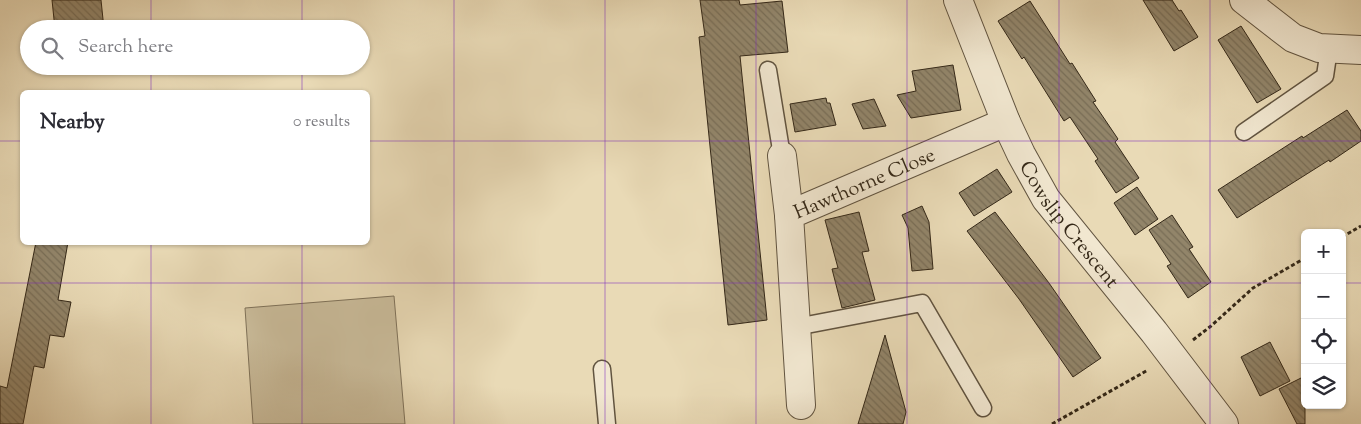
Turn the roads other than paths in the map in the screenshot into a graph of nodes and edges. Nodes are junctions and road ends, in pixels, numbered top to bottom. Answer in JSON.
{"nodes":[{"id":1,"x":958,"y":0,"type":"edge"},
{"id":2,"x":1244,"y":0,"type":"edge"},
{"id":3,"x":1329,"y":49,"type":"junction"},
{"id":4,"x":1361,"y":50,"type":"edge"},
{"id":5,"x":768,"y":70,"type":"dead end"},
{"id":6,"x":1006,"y":122,"type":"junction"},
{"id":7,"x":1244,"y":132,"type":"dead end"},
{"id":8,"x":782,"y":156,"type":"joint"},
{"id":9,"x":789,"y":215,"type":"junction"},
{"id":10,"x":796,"y":327,"type":"junction"},
{"id":11,"x":602,"y":369,"type":"dead end"},
{"id":12,"x":801,"y":405,"type":"dead end"},
{"id":13,"x":983,"y":408,"type":"dead end"},
{"id":14,"x":607,"y":424,"type":"edge"},
{"id":15,"x":1224,"y":424,"type":"edge"}],
"edges":[{"from":1,"to":6,"type":"street","name":"Cowslip Crescent"},
{"from":2,"to":3,"type":"street"},
{"from":3,"to":4,"type":"street"},
{"from":3,"to":7,"type":"lane"},
{"from":5,"to":8,"type":"lane"},
{"from":6,"to":9,"type":"street","name":"Hawthorne Close"},
{"from":6,"to":15,"type":"street","name":"Cowslip Crescent"},
{"from":8,"to":9,"type":"street"},
{"from":9,"to":10,"type":"street","name":"Hawthorne Close"},
{"from":10,"to":12,"type":"street","name":"Hawthorne Close"},
{"from":10,"to":13,"type":"lane"},
{"from":11,"to":14,"type":"lane"}]}
